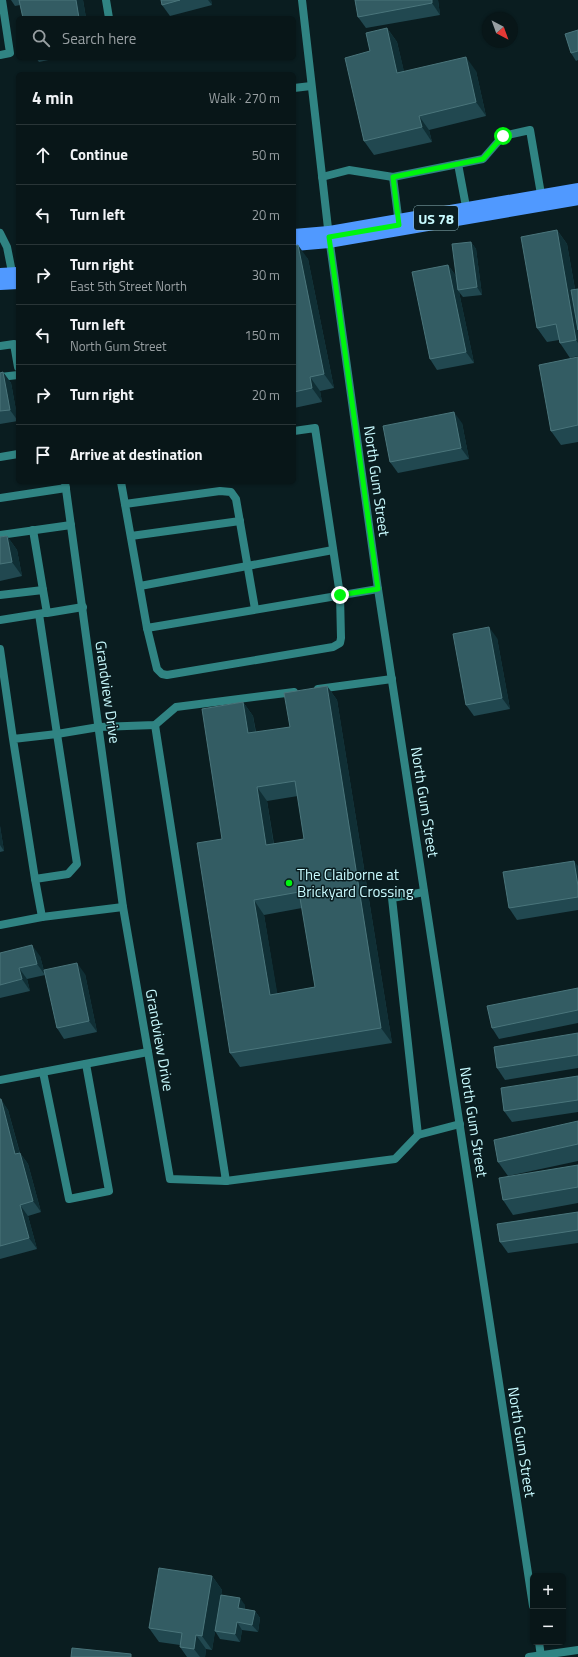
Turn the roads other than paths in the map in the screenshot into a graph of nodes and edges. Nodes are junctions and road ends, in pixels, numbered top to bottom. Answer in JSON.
{"nodes":[{"id":1,"x":2,"y":0,"type":"edge"},
{"id":2,"x":106,"y":0,"type":"edge"},
{"id":3,"x":302,"y":0,"type":"edge"},
{"id":4,"x":109,"y":16,"type":"edge"},
{"id":5,"x":0,"y":55,"type":"edge"},
{"id":6,"x":311,"y":86,"type":"junction"},
{"id":7,"x":296,"y":88,"type":"edge"},
{"id":8,"x":458,"y":164,"type":"junction"},
{"id":9,"x":322,"y":177,"type":"junction"},
{"id":10,"x":393,"y":177,"type":"junction"},
{"id":11,"x":578,"y":194,"type":"edge"},
{"id":12,"x":542,"y":201,"type":"junction"},
{"id":13,"x":467,"y":213,"type":"junction"},
{"id":14,"x":399,"y":225,"type":"junction"},
{"id":15,"x":0,"y":233,"type":"edge"},
{"id":16,"x":329,"y":237,"type":"junction"},
{"id":17,"x":296,"y":240,"type":"edge"},
{"id":18,"x":10,"y":278,"type":"edge"},
{"id":19,"x":0,"y":346,"type":"edge"},
{"id":20,"x":16,"y":356,"type":"edge"},
{"id":21,"x":16,"y":375,"type":"edge"},
{"id":22,"x":0,"y":378,"type":"edge"},
{"id":23,"x":296,"y":431,"type":"edge"},
{"id":24,"x":16,"y":454,"type":"edge"},
{"id":25,"x":0,"y":457,"type":"edge"},
{"id":26,"x":121,"y":484,"type":"edge"},
{"id":27,"x":66,"y":485,"type":"edge"},
{"id":28,"x":0,"y":498,"type":"edge"},
{"id":29,"x":125,"y":504,"type":"junction"},
{"id":30,"x":240,"y":521,"type":"junction"},
{"id":31,"x":71,"y":525,"type":"junction"},
{"id":32,"x":33,"y":530,"type":"junction"},
{"id":33,"x":0,"y":535,"type":"edge"},
{"id":34,"x":130,"y":536,"type":"junction"},
{"id":35,"x":333,"y":550,"type":"junction"},
{"id":36,"x":248,"y":566,"type":"junction"},
{"id":37,"x":140,"y":586,"type":"junction"},
{"id":38,"x":378,"y":589,"type":"junction"},
{"id":39,"x":43,"y":590,"type":"junction"},
{"id":40,"x":340,"y":595,"type":"junction"},
{"id":41,"x":0,"y":596,"type":"edge"},
{"id":42,"x":82,"y":607,"type":"junction"},
{"id":43,"x":255,"y":609,"type":"junction"},
{"id":44,"x":43,"y":614,"type":"junction"},
{"id":45,"x":0,"y":620,"type":"edge"},
{"id":46,"x":147,"y":628,"type":"junction"},
{"id":47,"x":0,"y":649,"type":"edge"},
{"id":48,"x":392,"y":679,"type":"junction"},
{"id":49,"x":155,"y":725,"type":"junction"},
{"id":50,"x":99,"y":727,"type":"junction"},
{"id":51,"x":57,"y":734,"type":"junction"},
{"id":52,"x":14,"y":739,"type":"junction"},
{"id":53,"x":35,"y":879,"type":"junction"},
{"id":54,"x":424,"y":892,"type":"junction"},
{"id":55,"x":123,"y":907,"type":"junction"},
{"id":56,"x":42,"y":917,"type":"junction"},
{"id":57,"x":0,"y":924,"type":"edge"},
{"id":58,"x":148,"y":1052,"type":"junction"},
{"id":59,"x":86,"y":1064,"type":"junction"},
{"id":60,"x":43,"y":1072,"type":"junction"},
{"id":61,"x":0,"y":1080,"type":"edge"},
{"id":62,"x":460,"y":1124,"type":"junction"},
{"id":63,"x":418,"y":1135,"type":"junction"},
{"id":64,"x":226,"y":1181,"type":"junction"},
{"id":65,"x":530,"y":1586,"type":"edge"},
{"id":66,"x":539,"y":1645,"type":"edge"},
{"id":67,"x":578,"y":1650,"type":"edge"},
{"id":68,"x":541,"y":1656,"type":"edge"},
{"id":69,"x":529,"y":1657,"type":"edge"}],
"edges":[{"from":1,"to":5,"type":"street"},
{"from":2,"to":4,"type":"street"},
{"from":3,"to":6,"type":"street","name":"North Gum Street"},
{"from":6,"to":7,"type":"street"},
{"from":6,"to":9,"type":"street","name":"North Gum Street"},
{"from":8,"to":10,"type":"street"},
{"from":8,"to":12,"type":"street"},
{"from":8,"to":13,"type":"street"},
{"from":9,"to":10,"type":"street"},
{"from":9,"to":16,"type":"street","name":"North Gum Street"},
{"from":10,"to":14,"type":"street"},
{"from":11,"to":12,"type":"main road","number":"US 78"},
{"from":12,"to":13,"type":"main road","number":"US 78"},
{"from":13,"to":14,"type":"main road","number":"US 78"},
{"from":14,"to":16,"type":"main road","number":"US 78"},
{"from":15,"to":18,"type":"street"},
{"from":16,"to":17,"type":"main road","number":"US 78"},
{"from":16,"to":38,"type":"street","name":"North Gum Street"},
{"from":19,"to":20,"type":"street"},
{"from":21,"to":22,"type":"street"},
{"from":23,"to":35,"type":"street"},
{"from":24,"to":25,"type":"street"},
{"from":26,"to":29,"type":"street"},
{"from":27,"to":28,"type":"street"},
{"from":27,"to":31,"type":"street","name":"Grandview Drive"},
{"from":29,"to":30,"type":"street"},
{"from":29,"to":34,"type":"street"},
{"from":30,"to":34,"type":"street"},
{"from":30,"to":36,"type":"street"},
{"from":31,"to":32,"type":"street"},
{"from":31,"to":42,"type":"street","name":"Grandview Drive"},
{"from":32,"to":33,"type":"street"},
{"from":32,"to":39,"type":"street"},
{"from":34,"to":37,"type":"street"},
{"from":35,"to":36,"type":"street"},
{"from":35,"to":40,"type":"street"},
{"from":36,"to":37,"type":"street"},
{"from":36,"to":43,"type":"street"},
{"from":37,"to":46,"type":"street"},
{"from":38,"to":40,"type":"street"},
{"from":38,"to":48,"type":"street","name":"North Gum Street"},
{"from":39,"to":41,"type":"street"},
{"from":39,"to":44,"type":"street"},
{"from":40,"to":43,"type":"street"},
{"from":40,"to":46,"type":"street"},
{"from":42,"to":44,"type":"street"},
{"from":42,"to":50,"type":"street","name":"Grandview Drive"},
{"from":43,"to":46,"type":"street"},
{"from":44,"to":45,"type":"street"},
{"from":44,"to":51,"type":"street"},
{"from":47,"to":52,"type":"street"},
{"from":48,"to":49,"type":"street"},
{"from":48,"to":54,"type":"street","name":"North Gum Street"},
{"from":49,"to":50,"type":"street"},
{"from":49,"to":64,"type":"street"},
{"from":50,"to":51,"type":"street"},
{"from":50,"to":55,"type":"street","name":"Grandview Drive"},
{"from":51,"to":52,"type":"street"},
{"from":51,"to":53,"type":"street"},
{"from":52,"to":53,"type":"street"},
{"from":53,"to":56,"type":"street"},
{"from":54,"to":62,"type":"street","name":"North Gum Street"},
{"from":54,"to":63,"type":"street"},
{"from":55,"to":56,"type":"street"},
{"from":55,"to":58,"type":"street","name":"Grandview Drive"},
{"from":56,"to":57,"type":"street"},
{"from":58,"to":59,"type":"street"},
{"from":58,"to":64,"type":"street","name":"Grandview Drive"},
{"from":59,"to":60,"type":"street"},
{"from":59,"to":60,"type":"street"},
{"from":60,"to":61,"type":"street"},
{"from":62,"to":63,"type":"street"},
{"from":62,"to":65,"type":"street","name":"North Gum Street"},
{"from":63,"to":64,"type":"street"},
{"from":66,"to":68,"type":"street"},
{"from":67,"to":68,"type":"street"},
{"from":68,"to":69,"type":"street"}]}
